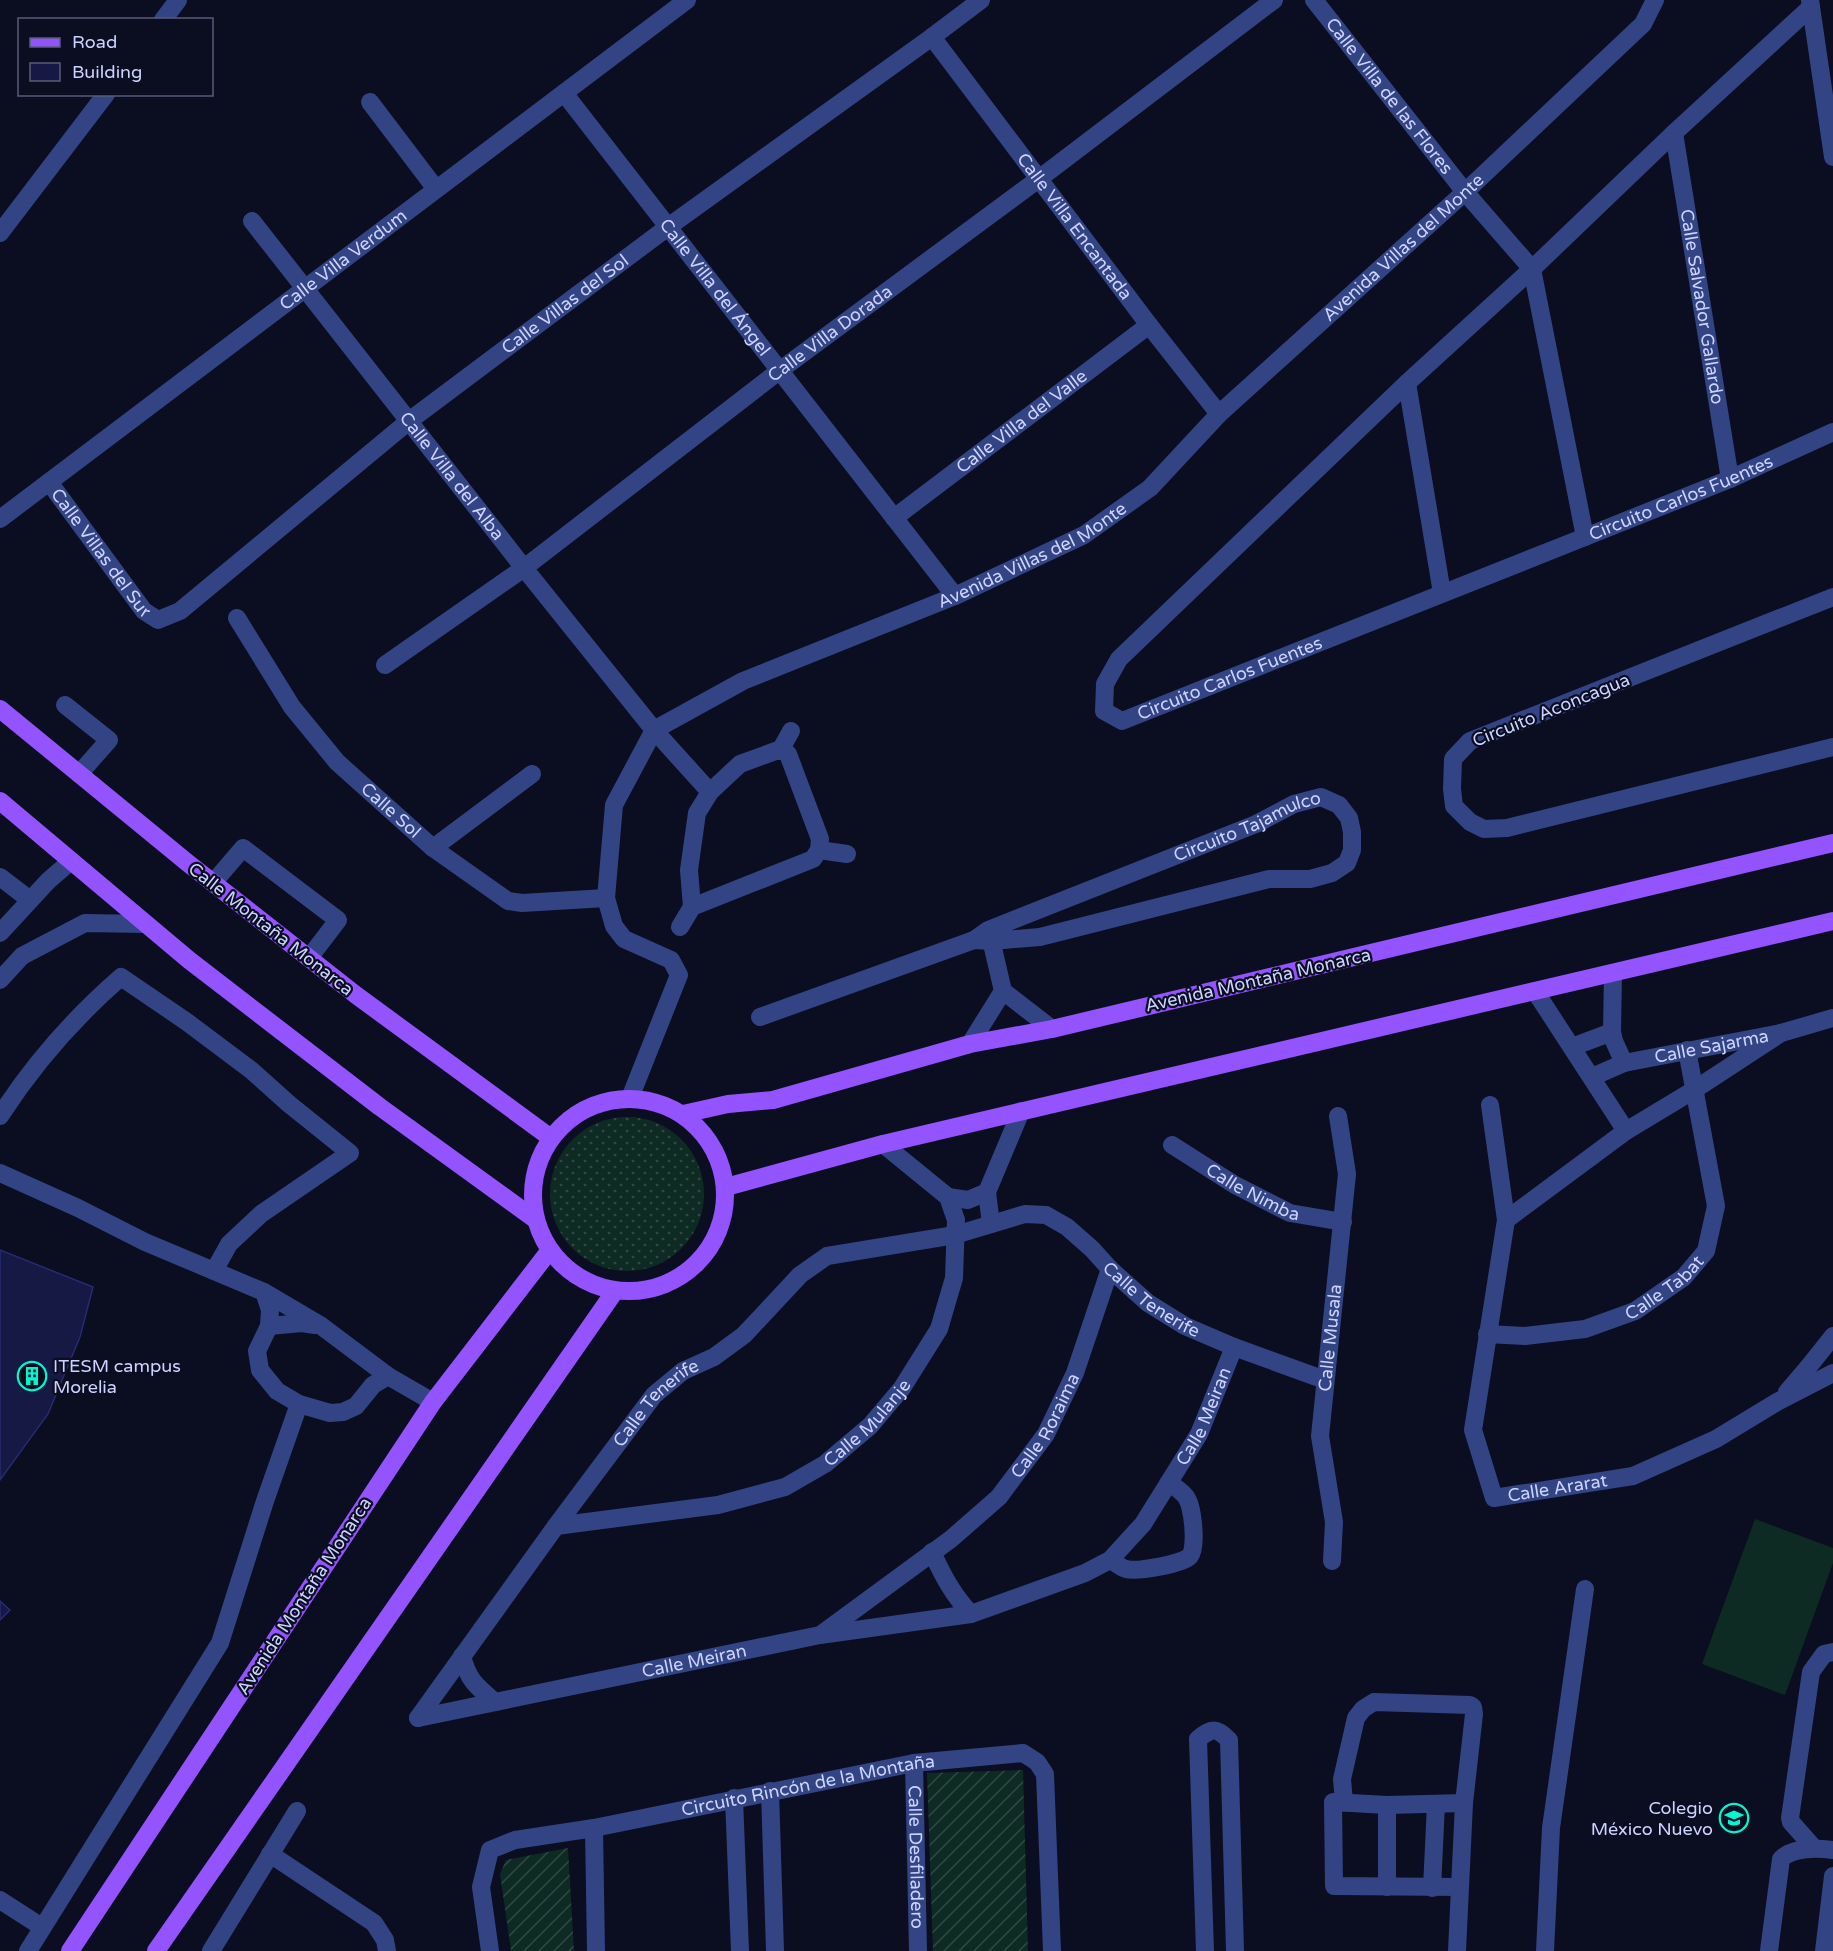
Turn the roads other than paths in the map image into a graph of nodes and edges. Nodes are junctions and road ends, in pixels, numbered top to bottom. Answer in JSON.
{"nodes":[{"id":1,"x":178,"y":0,"type":"edge"},
{"id":2,"x":687,"y":0,"type":"edge"},
{"id":3,"x":981,"y":0,"type":"edge"},
{"id":4,"x":1274,"y":0,"type":"edge"},
{"id":5,"x":1314,"y":0,"type":"edge"},
{"id":6,"x":1655,"y":0,"type":"edge"},
{"id":7,"x":1810,"y":3,"type":"edge"},
{"id":8,"x":164,"y":18,"type":"edge"},
{"id":9,"x":932,"y":37,"type":"junction"},
{"id":10,"x":564,"y":93,"type":"junction"},
{"id":11,"x":104,"y":96,"type":"edge"},
{"id":12,"x":370,"y":102,"type":"dead end"},
{"id":13,"x":1674,"y":133,"type":"junction"},
{"id":14,"x":1833,"y":157,"type":"edge"},
{"id":15,"x":1040,"y":178,"type":"junction"},
{"id":16,"x":436,"y":189,"type":"junction"},
{"id":17,"x":1465,"y":192,"type":"junction"},
{"id":18,"x":252,"y":221,"type":"dead end"},
{"id":19,"x":668,"y":227,"type":"junction"},
{"id":20,"x":0,"y":234,"type":"edge"},
{"id":21,"x":1532,"y":269,"type":"junction"},
{"id":22,"x":304,"y":289,"type":"junction"},
{"id":23,"x":1149,"y":325,"type":"junction"},
{"id":24,"x":779,"y":371,"type":"junction"},
{"id":25,"x":1407,"y":383,"type":"junction"},
{"id":26,"x":1219,"y":414,"type":"junction"},
{"id":27,"x":409,"y":421,"type":"junction"},
{"id":28,"x":1833,"y":432,"type":"edge"},
{"id":29,"x":1730,"y":479,"type":"junction"},
{"id":30,"x":49,"y":482,"type":"junction"},
{"id":31,"x":894,"y":518,"type":"junction"},
{"id":32,"x":0,"y":519,"type":"edge"},
{"id":33,"x":1585,"y":537,"type":"junction"},
{"id":34,"x":524,"y":568,"type":"junction"},
{"id":35,"x":1442,"y":593,"type":"junction"},
{"id":36,"x":955,"y":596,"type":"junction"},
{"id":37,"x":1833,"y":597,"type":"edge"},
{"id":38,"x":237,"y":618,"type":"dead end"},
{"id":39,"x":158,"y":620,"type":"joint"},
{"id":40,"x":385,"y":665,"type":"dead end"},
{"id":41,"x":65,"y":705,"type":"dead end"},
{"id":42,"x":0,"y":709,"type":"edge"},
{"id":43,"x":654,"y":730,"type":"junction"},
{"id":44,"x":791,"y":731,"type":"dead end"},
{"id":45,"x":1833,"y":747,"type":"edge"},
{"id":46,"x":781,"y":749,"type":"junction"},
{"id":47,"x":79,"y":774,"type":"junction"},
{"id":48,"x":532,"y":774,"type":"dead end"},
{"id":49,"x":710,"y":792,"type":"junction"},
{"id":50,"x":0,"y":801,"type":"edge"},
{"id":51,"x":1833,"y":843,"type":"edge"},
{"id":52,"x":433,"y":848,"type":"junction"},
{"id":53,"x":819,"y":850,"type":"junction"},
{"id":54,"x":847,"y":854,"type":"dead end"},
{"id":55,"x":71,"y":861,"type":"junction"},
{"id":56,"x":0,"y":877,"type":"edge"},
{"id":57,"x":213,"y":883,"type":"junction"},
{"id":58,"x":606,"y":898,"type":"junction"},
{"id":59,"x":30,"y":900,"type":"junction"},
{"id":60,"x":692,"y":907,"type":"junction"},
{"id":61,"x":1833,"y":921,"type":"edge"},
{"id":62,"x":146,"y":924,"type":"junction"},
{"id":63,"x":680,"y":927,"type":"dead end"},
{"id":64,"x":0,"y":933,"type":"edge"},
{"id":65,"x":985,"y":937,"type":"junction"},
{"id":66,"x":309,"y":958,"type":"junction"},
{"id":67,"x":1613,"y":973,"type":"junction"},
{"id":68,"x":0,"y":980,"type":"edge"},
{"id":69,"x":1003,"y":992,"type":"junction"},
{"id":70,"x":1535,"y":992,"type":"junction"},
{"id":71,"x":760,"y":1017,"type":"dead end"},
{"id":72,"x":1833,"y":1018,"type":"edge"},
{"id":73,"x":1052,"y":1029,"type":"junction"},
{"id":74,"x":1612,"y":1032,"type":"junction"},
{"id":75,"x":1781,"y":1033,"type":"junction"},
{"id":76,"x":970,"y":1044,"type":"junction"},
{"id":77,"x":1572,"y":1047,"type":"junction"},
{"id":78,"x":1687,"y":1050,"type":"junction"},
{"id":79,"x":1624,"y":1063,"type":"junction"},
{"id":80,"x":1592,"y":1077,"type":"junction"},
{"id":81,"x":1694,"y":1090,"type":"junction"},
{"id":82,"x":630,"y":1098,"type":"junction"},
{"id":83,"x":1490,"y":1105,"type":"dead end"},
{"id":84,"x":1021,"y":1111,"type":"junction"},
{"id":85,"x":683,"y":1114,"type":"junction"},
{"id":86,"x":0,"y":1116,"type":"edge"},
{"id":87,"x":1338,"y":1116,"type":"dead end"},
{"id":88,"x":1626,"y":1131,"type":"junction"},
{"id":89,"x":551,"y":1138,"type":"junction"},
{"id":90,"x":883,"y":1144,"type":"junction"},
{"id":91,"x":1172,"y":1145,"type":"dead end"},
{"id":92,"x":0,"y":1173,"type":"edge"},
{"id":93,"x":726,"y":1187,"type":"junction"},
{"id":94,"x":987,"y":1192,"type":"junction"},
{"id":95,"x":948,"y":1197,"type":"junction"},
{"id":96,"x":536,"y":1220,"type":"junction"},
{"id":97,"x":1506,"y":1220,"type":"junction"},
{"id":98,"x":1343,"y":1222,"type":"junction"},
{"id":99,"x":991,"y":1224,"type":"junction"},
{"id":100,"x":955,"y":1235,"type":"junction"},
{"id":101,"x":550,"y":1250,"type":"junction"},
{"id":102,"x":1110,"y":1269,"type":"junction"},
{"id":103,"x":214,"y":1271,"type":"junction"},
{"id":104,"x":615,"y":1291,"type":"junction"},
{"id":105,"x":264,"y":1292,"type":"junction"},
{"id":106,"x":320,"y":1325,"type":"junction"},
{"id":107,"x":269,"y":1326,"type":"junction"},
{"id":108,"x":1487,"y":1334,"type":"junction"},
{"id":109,"x":1833,"y":1336,"type":"edge"},
{"id":110,"x":1234,"y":1347,"type":"junction"},
{"id":111,"x":1833,"y":1372,"type":"edge"},
{"id":112,"x":388,"y":1376,"type":"junction"},
{"id":113,"x":1325,"y":1380,"type":"junction"},
{"id":114,"x":433,"y":1402,"type":"junction"},
{"id":115,"x":1777,"y":1402,"type":"junction"},
{"id":116,"x":299,"y":1404,"type":"junction"},
{"id":117,"x":1169,"y":1482,"type":"junction"},
{"id":118,"x":556,"y":1526,"type":"junction"},
{"id":119,"x":932,"y":1552,"type":"junction"},
{"id":120,"x":1110,"y":1560,"type":"junction"},
{"id":121,"x":1332,"y":1561,"type":"dead end"},
{"id":122,"x":1585,"y":1589,"type":"dead end"},
{"id":123,"x":971,"y":1614,"type":"junction"},
{"id":124,"x":820,"y":1635,"type":"junction"},
{"id":125,"x":1833,"y":1652,"type":"edge"},
{"id":126,"x":462,"y":1656,"type":"junction"},
{"id":127,"x":495,"y":1702,"type":"junction"},
{"id":128,"x":418,"y":1718,"type":"joint"},
{"id":129,"x":914,"y":1763,"type":"junction"},
{"id":130,"x":770,"y":1791,"type":"junction"},
{"id":131,"x":734,"y":1798,"type":"junction"},
{"id":132,"x":1344,"y":1802,"type":"junction"},
{"id":133,"x":1464,"y":1803,"type":"junction"},
{"id":134,"x":1387,"y":1804,"type":"junction"},
{"id":135,"x":1436,"y":1804,"type":"junction"},
{"id":136,"x":297,"y":1811,"type":"dead end"},
{"id":137,"x":594,"y":1828,"type":"junction"},
{"id":138,"x":1813,"y":1847,"type":"junction"},
{"id":139,"x":1833,"y":1850,"type":"edge"},
{"id":140,"x":270,"y":1854,"type":"junction"},
{"id":141,"x":1833,"y":1876,"type":"edge"},
{"id":142,"x":1387,"y":1887,"type":"junction"},
{"id":143,"x":1460,"y":1887,"type":"junction"},
{"id":144,"x":1432,"y":1888,"type":"junction"},
{"id":145,"x":0,"y":1900,"type":"edge"},
{"id":146,"x":42,"y":1927,"type":"junction"},
{"id":147,"x":161,"y":1948,"type":"edge"},
{"id":148,"x":28,"y":1951,"type":"edge"},
{"id":149,"x":70,"y":1951,"type":"edge"},
{"id":150,"x":211,"y":1951,"type":"edge"},
{"id":151,"x":386,"y":1951,"type":"edge"},
{"id":152,"x":490,"y":1951,"type":"edge"},
{"id":153,"x":596,"y":1951,"type":"edge"},
{"id":154,"x":740,"y":1951,"type":"edge"},
{"id":155,"x":776,"y":1951,"type":"edge"},
{"id":156,"x":918,"y":1951,"type":"edge"},
{"id":157,"x":1052,"y":1951,"type":"edge"},
{"id":158,"x":1205,"y":1951,"type":"edge"},
{"id":159,"x":1235,"y":1951,"type":"edge"},
{"id":160,"x":1457,"y":1951,"type":"edge"},
{"id":161,"x":1545,"y":1951,"type":"edge"},
{"id":162,"x":1769,"y":1951,"type":"edge"},
{"id":163,"x":1824,"y":1951,"type":"edge"}],
"edges":[{"from":1,"to":8,"type":"street"},
{"from":2,"to":10,"type":"street","name":"Calle Villa Verdum"},
{"from":3,"to":9,"type":"street","name":"Calle Villas del Sol"},
{"from":4,"to":15,"type":"street","name":"Calle Villa Dorada"},
{"from":5,"to":17,"type":"street","name":"Calle Villa de las Flores"},
{"from":6,"to":17,"type":"street","name":"Avenida Villas del Monte"},
{"from":7,"to":13,"type":"street","name":"Circuito Carlos Fuentes"},
{"from":7,"to":14,"type":"street","name":"Circuito Carlos Fuentes"},
{"from":9,"to":15,"type":"street","name":"Calle Villa Encantada"},
{"from":9,"to":19,"type":"street","name":"Calle Villas del Sol"},
{"from":10,"to":16,"type":"street","name":"Calle Villa Verdum"},
{"from":10,"to":19,"type":"street","name":"Calle Villa del Ángel"},
{"from":11,"to":20,"type":"street"},
{"from":12,"to":16,"type":"street"},
{"from":13,"to":21,"type":"street","name":"Circuito Carlos Fuentes"},
{"from":13,"to":29,"type":"street","name":"Calle Salvador Gallardo"},
{"from":15,"to":23,"type":"street","name":"Calle Villa Encantada"},
{"from":15,"to":24,"type":"street","name":"Calle Villa Dorada"},
{"from":16,"to":22,"type":"street","name":"Calle Villa Verdum"},
{"from":17,"to":21,"type":"street"},
{"from":17,"to":26,"type":"street","name":"Avenida Villas del Monte"},
{"from":18,"to":22,"type":"street","name":"Calle Villa del Alba"},
{"from":19,"to":24,"type":"street","name":"Calle Villa del Ángel"},
{"from":19,"to":27,"type":"street","name":"Calle Villas del Sol"},
{"from":21,"to":25,"type":"street","name":"Circuito Carlos Fuentes"},
{"from":21,"to":33,"type":"street"},
{"from":22,"to":27,"type":"street","name":"Calle Villa del Alba"},
{"from":22,"to":30,"type":"street","name":"Calle Villa Verdum"},
{"from":23,"to":26,"type":"street","name":"Calle Villa Encantada"},
{"from":23,"to":31,"type":"street","name":"Calle Villa del Valle"},
{"from":24,"to":31,"type":"street","name":"Calle Villa del Ángel"},
{"from":24,"to":34,"type":"street","name":"Calle Villa Dorada"},
{"from":25,"to":35,"type":"street"},
{"from":25,"to":35,"type":"street","name":"Circuito Carlos Fuentes"},
{"from":26,"to":36,"type":"street","name":"Avenida Villas del Monte"},
{"from":27,"to":34,"type":"street","name":"Calle Villa del Alba"},
{"from":27,"to":39,"type":"street","name":"Calle Villas del Sol"},
{"from":28,"to":29,"type":"street","name":"Circuito Carlos Fuentes"},
{"from":29,"to":33,"type":"street","name":"Circuito Carlos Fuentes"},
{"from":30,"to":32,"type":"street","name":"Calle Villa Verdum"},
{"from":30,"to":39,"type":"street","name":"Calle Villas del Sur"},
{"from":31,"to":36,"type":"street","name":"Calle Villa del Ángel"},
{"from":33,"to":35,"type":"street","name":"Circuito Carlos Fuentes"},
{"from":34,"to":40,"type":"street","name":"Calle Villa Dorada"},
{"from":34,"to":43,"type":"street","name":"Calle Villa del Alba"},
{"from":36,"to":43,"type":"street","name":"Avenida Villas del Monte"},
{"from":37,"to":45,"type":"street","name":"Circuito Aconcagua"},
{"from":38,"to":52,"type":"street","name":"Calle Sol"},
{"from":41,"to":47,"type":"street"},
{"from":42,"to":47,"type":"main road","name":"Calle Montaña Monarca"},
{"from":43,"to":49,"type":"street","name":"Calle Villa del Alba"},
{"from":43,"to":58,"type":"street"},
{"from":44,"to":46,"type":"street"},
{"from":46,"to":49,"type":"street"},
{"from":46,"to":53,"type":"street"},
{"from":47,"to":57,"type":"main road","name":"Calle Montaña Monarca"},
{"from":48,"to":52,"type":"street"},
{"from":49,"to":60,"type":"street"},
{"from":50,"to":55,"type":"main road"},
{"from":51,"to":73,"type":"main road","name":"Avenida Montaña Monarca"},
{"from":52,"to":58,"type":"street","name":"Calle Sol"},
{"from":53,"to":54,"type":"street"},
{"from":53,"to":60,"type":"street"},
{"from":55,"to":59,"type":"street"},
{"from":55,"to":62,"type":"main road"},
{"from":56,"to":59,"type":"street"},
{"from":57,"to":66,"type":"main road","name":"Calle Montaña Monarca"},
{"from":57,"to":66,"type":"street"},
{"from":58,"to":82,"type":"street"},
{"from":59,"to":64,"type":"street"},
{"from":60,"to":63,"type":"street"},
{"from":61,"to":67,"type":"main road"},
{"from":62,"to":68,"type":"street"},
{"from":62,"to":96,"type":"main road"},
{"from":65,"to":65,"type":"street","name":"Circuito Tajamulco"},
{"from":65,"to":69,"type":"street"},
{"from":65,"to":71,"type":"street","name":"Circuito Tajamulco"},
{"from":66,"to":89,"type":"main road","name":"Calle Montaña Monarca"},
{"from":67,"to":70,"type":"main road"},
{"from":67,"to":74,"type":"street"},
{"from":69,"to":73,"type":"street"},
{"from":69,"to":76,"type":"street"},
{"from":70,"to":77,"type":"street"},
{"from":70,"to":84,"type":"main road"},
{"from":72,"to":75,"type":"street","name":"Calle Sajarma"},
{"from":73,"to":76,"type":"main road","name":"Avenida Montaña Monarca"},
{"from":74,"to":77,"type":"street"},
{"from":74,"to":79,"type":"street"},
{"from":75,"to":78,"type":"street","name":"Calle Sajarma"},
{"from":75,"to":81,"type":"street"},
{"from":76,"to":85,"type":"main road","name":"Avenida Montaña Monarca"},
{"from":77,"to":80,"type":"street"},
{"from":78,"to":79,"type":"street","name":"Calle Sajarma"},
{"from":78,"to":81,"type":"street","name":"Calle Tabat"},
{"from":79,"to":80,"type":"street","name":"Calle Sajarma"},
{"from":80,"to":88,"type":"street"},
{"from":81,"to":88,"type":"street"},
{"from":81,"to":108,"type":"street","name":"Calle Tabat"},
{"from":82,"to":85,"type":"main road"},
{"from":82,"to":89,"type":"main road"},
{"from":83,"to":97,"type":"street","name":"Calle Ararat"},
{"from":84,"to":90,"type":"main road"},
{"from":84,"to":94,"type":"street"},
{"from":85,"to":93,"type":"main road"},
{"from":86,"to":103,"type":"street"},
{"from":87,"to":98,"type":"street","name":"Calle Musala"},
{"from":88,"to":97,"type":"street"},
{"from":89,"to":96,"type":"main road"},
{"from":90,"to":93,"type":"main road"},
{"from":90,"to":95,"type":"street"},
{"from":91,"to":98,"type":"street","name":"Calle Nimba"},
{"from":92,"to":103,"type":"street"},
{"from":93,"to":104,"type":"main road"},
{"from":94,"to":95,"type":"street"},
{"from":94,"to":99,"type":"street"},
{"from":95,"to":100,"type":"street","name":"Calle Mulanje"},
{"from":96,"to":101,"type":"main road"},
{"from":97,"to":108,"type":"street","name":"Calle Ararat"},
{"from":98,"to":113,"type":"street","name":"Calle Musala"},
{"from":99,"to":100,"type":"street","name":"Calle Tenerife"},
{"from":99,"to":102,"type":"street","name":"Calle Tenerife"},
{"from":100,"to":118,"type":"street","name":"Calle Tenerife"},
{"from":100,"to":118,"type":"street","name":"Calle Mulanje"},
{"from":101,"to":104,"type":"main road"},
{"from":101,"to":114,"type":"main road","name":"Avenida Montaña Monarca"},
{"from":102,"to":110,"type":"street","name":"Calle Tenerife"},
{"from":102,"to":119,"type":"street","name":"Calle Roraima"},
{"from":103,"to":105,"type":"street"},
{"from":104,"to":147,"type":"main road"},
{"from":105,"to":106,"type":"street"},
{"from":105,"to":107,"type":"street"},
{"from":106,"to":107,"type":"street"},
{"from":106,"to":112,"type":"street"},
{"from":107,"to":116,"type":"street"},
{"from":108,"to":115,"type":"street","name":"Calle Ararat"},
{"from":109,"to":115,"type":"street","name":"Calle Ararat"},
{"from":110,"to":113,"type":"street","name":"Calle Tenerife"},
{"from":110,"to":117,"type":"street","name":"Calle Meiran"},
{"from":111,"to":115,"type":"street","name":"Calle Ararat"},
{"from":112,"to":114,"type":"street"},
{"from":112,"to":116,"type":"street"},
{"from":113,"to":121,"type":"street","name":"Calle Musala"},
{"from":114,"to":149,"type":"main road","name":"Avenida Montaña Monarca"},
{"from":116,"to":146,"type":"street"},
{"from":117,"to":120,"type":"street","name":"Calle Meiran"},
{"from":117,"to":120,"type":"street","name":"Calle Meiran"},
{"from":118,"to":126,"type":"street","name":"Calle Tenerife"},
{"from":119,"to":123,"type":"street"},
{"from":119,"to":124,"type":"street","name":"Calle Roraima"},
{"from":120,"to":123,"type":"street","name":"Calle Meiran"},
{"from":122,"to":161,"type":"street"},
{"from":123,"to":124,"type":"street","name":"Calle Meiran"},
{"from":124,"to":127,"type":"street","name":"Calle Meiran"},
{"from":125,"to":138,"type":"street"},
{"from":126,"to":127,"type":"street"},
{"from":126,"to":128,"type":"street","name":"Calle Tenerife"},
{"from":127,"to":128,"type":"street","name":"Calle Meiran"},
{"from":129,"to":130,"type":"street","name":"Circuito Rincón de la Montaña"},
{"from":129,"to":156,"type":"street","name":"Calle Desfiladero"},
{"from":129,"to":157,"type":"street","name":"Circuito Rincón de la Montaña"},
{"from":130,"to":131,"type":"street","name":"Circuito Rincón de la Montaña"},
{"from":130,"to":155,"type":"street"},
{"from":131,"to":137,"type":"street","name":"Circuito Rincón de la Montaña"},
{"from":131,"to":154,"type":"street"},
{"from":132,"to":133,"type":"street"},
{"from":132,"to":134,"type":"street"},
{"from":132,"to":142,"type":"street"},
{"from":133,"to":135,"type":"street"},
{"from":133,"to":143,"type":"street"},
{"from":134,"to":135,"type":"street"},
{"from":134,"to":142,"type":"street"},
{"from":135,"to":144,"type":"street"},
{"from":136,"to":140,"type":"street"},
{"from":137,"to":152,"type":"street","name":"Circuito Rincón de la Montaña"},
{"from":137,"to":153,"type":"street"},
{"from":138,"to":139,"type":"street"},
{"from":138,"to":162,"type":"street"},
{"from":140,"to":150,"type":"street"},
{"from":140,"to":151,"type":"street"},
{"from":141,"to":163,"type":"street"},
{"from":142,"to":144,"type":"street"},
{"from":143,"to":144,"type":"street"},
{"from":143,"to":160,"type":"street"},
{"from":145,"to":146,"type":"street"},
{"from":146,"to":148,"type":"street"},
{"from":158,"to":159,"type":"street"}]}
